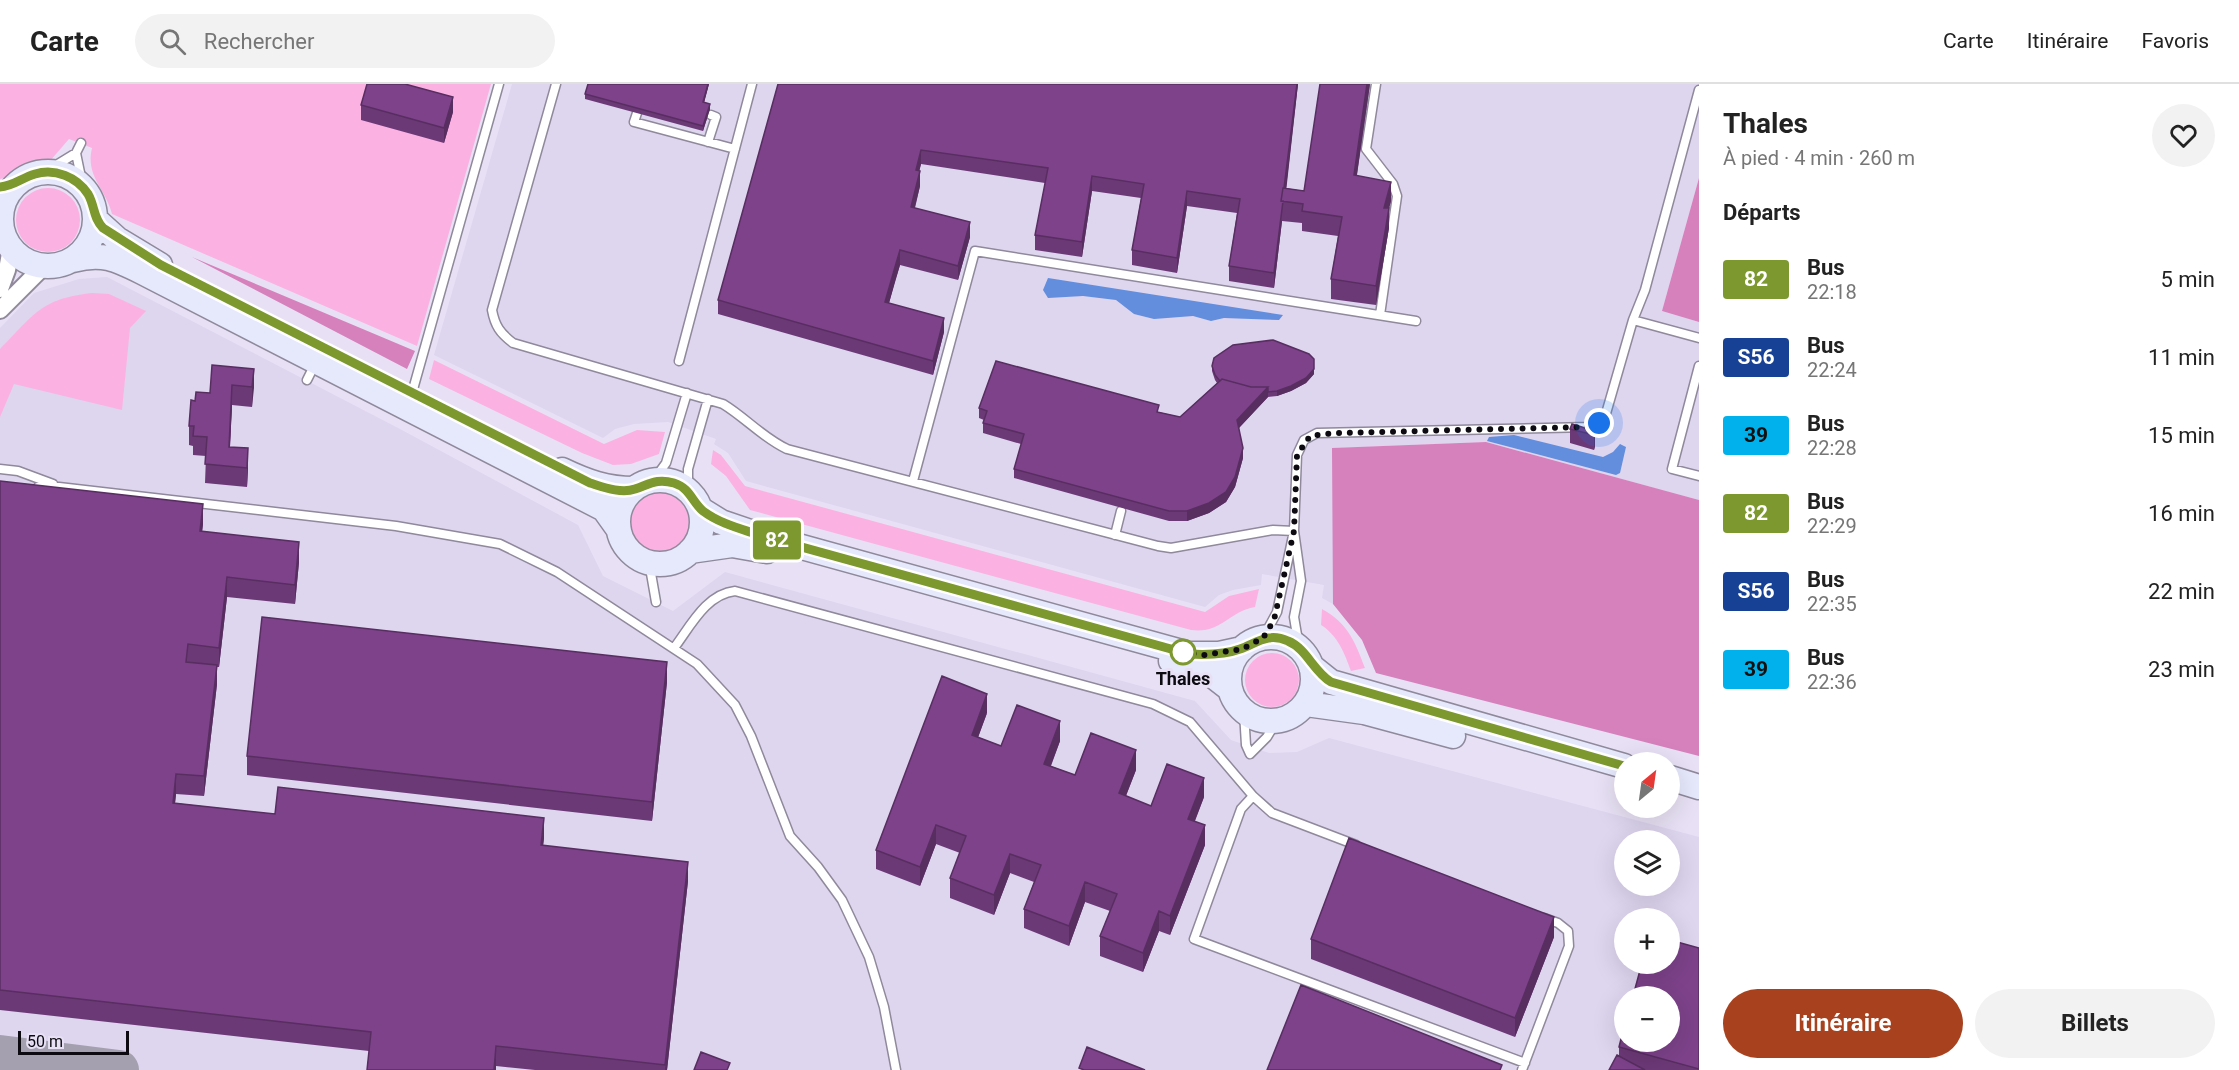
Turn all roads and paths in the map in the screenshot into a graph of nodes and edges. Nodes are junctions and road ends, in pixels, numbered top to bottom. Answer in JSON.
{"nodes":[{"id":1,"x":499,"y":84,"type":"edge"},
{"id":2,"x":555,"y":84,"type":"edge"},
{"id":3,"x":752,"y":84,"type":"edge"},
{"id":4,"x":1376,"y":84,"type":"edge"},
{"id":5,"x":1699,"y":90,"type":"edge"},
{"id":6,"x":637,"y":113,"type":"edge"},
{"id":7,"x":711,"y":115,"type":"dead end"},
{"id":8,"x":708,"y":142,"type":"junction"},
{"id":9,"x":81,"y":143,"type":"dead end"},
{"id":10,"x":735,"y":149,"type":"junction"},
{"id":11,"x":76,"y":153,"type":"junction"},
{"id":12,"x":45,"y":172,"type":"junction"},
{"id":13,"x":8,"y":186,"type":"edge"},
{"id":14,"x":83,"y":187,"type":"junction"},
{"id":15,"x":96,"y":220,"type":"junction"},
{"id":16,"x":4,"y":236,"type":"edge"},
{"id":17,"x":73,"y":260,"type":"junction"},
{"id":18,"x":44,"y":266,"type":"junction"},
{"id":19,"x":0,"y":289,"type":"edge"},
{"id":20,"x":0,"y":310,"type":"edge"},
{"id":21,"x":1380,"y":315,"type":"junction"},
{"id":22,"x":1633,"y":320,"type":"junction"},
{"id":23,"x":1416,"y":321,"type":"dead end"},
{"id":24,"x":1699,"y":338,"type":"edge"},
{"id":25,"x":679,"y":361,"type":"dead end"},
{"id":26,"x":1699,"y":366,"type":"edge"},
{"id":27,"x":412,"y":393,"type":"junction"},
{"id":28,"x":687,"y":393,"type":"junction"},
{"id":29,"x":708,"y":399,"type":"junction"},
{"id":30,"x":0,"y":469,"type":"edge"},
{"id":31,"x":1699,"y":476,"type":"edge"},
{"id":32,"x":913,"y":481,"type":"junction"},
{"id":33,"x":644,"y":485,"type":"junction"},
{"id":34,"x":29,"y":487,"type":"edge"},
{"id":35,"x":59,"y":487,"type":"junction"},
{"id":36,"x":694,"y":500,"type":"junction"},
{"id":37,"x":1122,"y":511,"type":"dead end"},
{"id":38,"x":619,"y":530,"type":"junction"},
{"id":39,"x":1294,"y":531,"type":"junction"},
{"id":40,"x":1115,"y":535,"type":"junction"},
{"id":41,"x":690,"y":551,"type":"junction"},
{"id":42,"x":649,"y":562,"type":"junction"},
{"id":43,"x":656,"y":602,"type":"dead end"},
{"id":44,"x":1252,"y":643,"type":"junction"},
{"id":45,"x":674,"y":648,"type":"junction"},
{"id":46,"x":1305,"y":657,"type":"junction"},
{"id":47,"x":1230,"y":689,"type":"junction"},
{"id":48,"x":1306,"y":704,"type":"junction"},
{"id":49,"x":1245,"y":712,"type":"junction"},
{"id":50,"x":1276,"y":722,"type":"junction"},
{"id":51,"x":1614,"y":763,"type":"edge"},
{"id":52,"x":1614,"y":779,"type":"edge"},
{"id":53,"x":1680,"y":781,"type":"edge"},
{"id":54,"x":1699,"y":787,"type":"edge"},
{"id":55,"x":1252,"y":796,"type":"junction"},
{"id":56,"x":1680,"y":797,"type":"edge"},
{"id":57,"x":1699,"y":802,"type":"edge"},
{"id":58,"x":1360,"y":847,"type":"edge"},
{"id":59,"x":1536,"y":914,"type":"edge"},
{"id":60,"x":1524,"y":1066,"type":"edge"},
{"id":61,"x":896,"y":1070,"type":"edge"}],
"edges":[{"from":1,"to":27,"type":"lane"},
{"from":2,"to":28,"type":"lane"},
{"from":3,"to":10,"type":"lane"},
{"from":4,"to":21,"type":"lane"},
{"from":5,"to":22,"type":"lane"},
{"from":6,"to":8,"type":"lane"},
{"from":7,"to":8,"type":"lane"},
{"from":8,"to":10,"type":"lane"},
{"from":9,"to":11,"type":"lane"},
{"from":10,"to":25,"type":"lane"},
{"from":11,"to":12,"type":"lane"},
{"from":11,"to":14,"type":"lane"},
{"from":12,"to":13,"type":"main road"},
{"from":12,"to":14,"type":"main road"},
{"from":13,"to":16,"type":"main road"},
{"from":14,"to":15,"type":"main road"},
{"from":15,"to":17,"type":"main road"},
{"from":15,"to":27,"type":"main road"},
{"from":16,"to":18,"type":"main road"},
{"from":16,"to":19,"type":"street"},
{"from":17,"to":18,"type":"main road"},
{"from":17,"to":38,"type":"main road"},
{"from":18,"to":20,"type":"street"},
{"from":21,"to":23,"type":"lane"},
{"from":21,"to":32,"type":"lane"},
{"from":22,"to":24,"type":"lane"},
{"from":22,"to":39,"type":"lane"},
{"from":26,"to":31,"type":"lane"},
{"from":27,"to":33,"type":"main road"},
{"from":28,"to":29,"type":"lane"},
{"from":28,"to":33,"type":"lane"},
{"from":29,"to":32,"type":"lane"},
{"from":29,"to":36,"type":"lane"},
{"from":30,"to":35,"type":"lane"},
{"from":32,"to":40,"type":"lane"},
{"from":33,"to":36,"type":"main road"},
{"from":33,"to":38,"type":"main road"},
{"from":34,"to":35,"type":"lane"},
{"from":35,"to":45,"type":"lane"},
{"from":36,"to":41,"type":"main road"},
{"from":36,"to":44,"type":"main road"},
{"from":37,"to":40,"type":"lane"},
{"from":38,"to":42,"type":"main road"},
{"from":39,"to":40,"type":"lane"},
{"from":39,"to":44,"type":"lane"},
{"from":39,"to":46,"type":"lane"},
{"from":41,"to":42,"type":"main road"},
{"from":41,"to":47,"type":"main road"},
{"from":42,"to":43,"type":"lane"},
{"from":44,"to":46,"type":"main road"},
{"from":44,"to":47,"type":"main road"},
{"from":45,"to":55,"type":"lane"},
{"from":45,"to":61,"type":"lane"},
{"from":46,"to":48,"type":"main road"},
{"from":46,"to":51,"type":"main road"},
{"from":47,"to":49,"type":"main road"},
{"from":48,"to":50,"type":"main road"},
{"from":48,"to":52,"type":"main road"},
{"from":49,"to":50,"type":"main road"},
{"from":49,"to":50,"type":"lane"},
{"from":53,"to":54,"type":"main road"},
{"from":55,"to":58,"type":"lane"},
{"from":55,"to":60,"type":"lane"},
{"from":56,"to":57,"type":"main road"},
{"from":59,"to":60,"type":"lane"}]}
